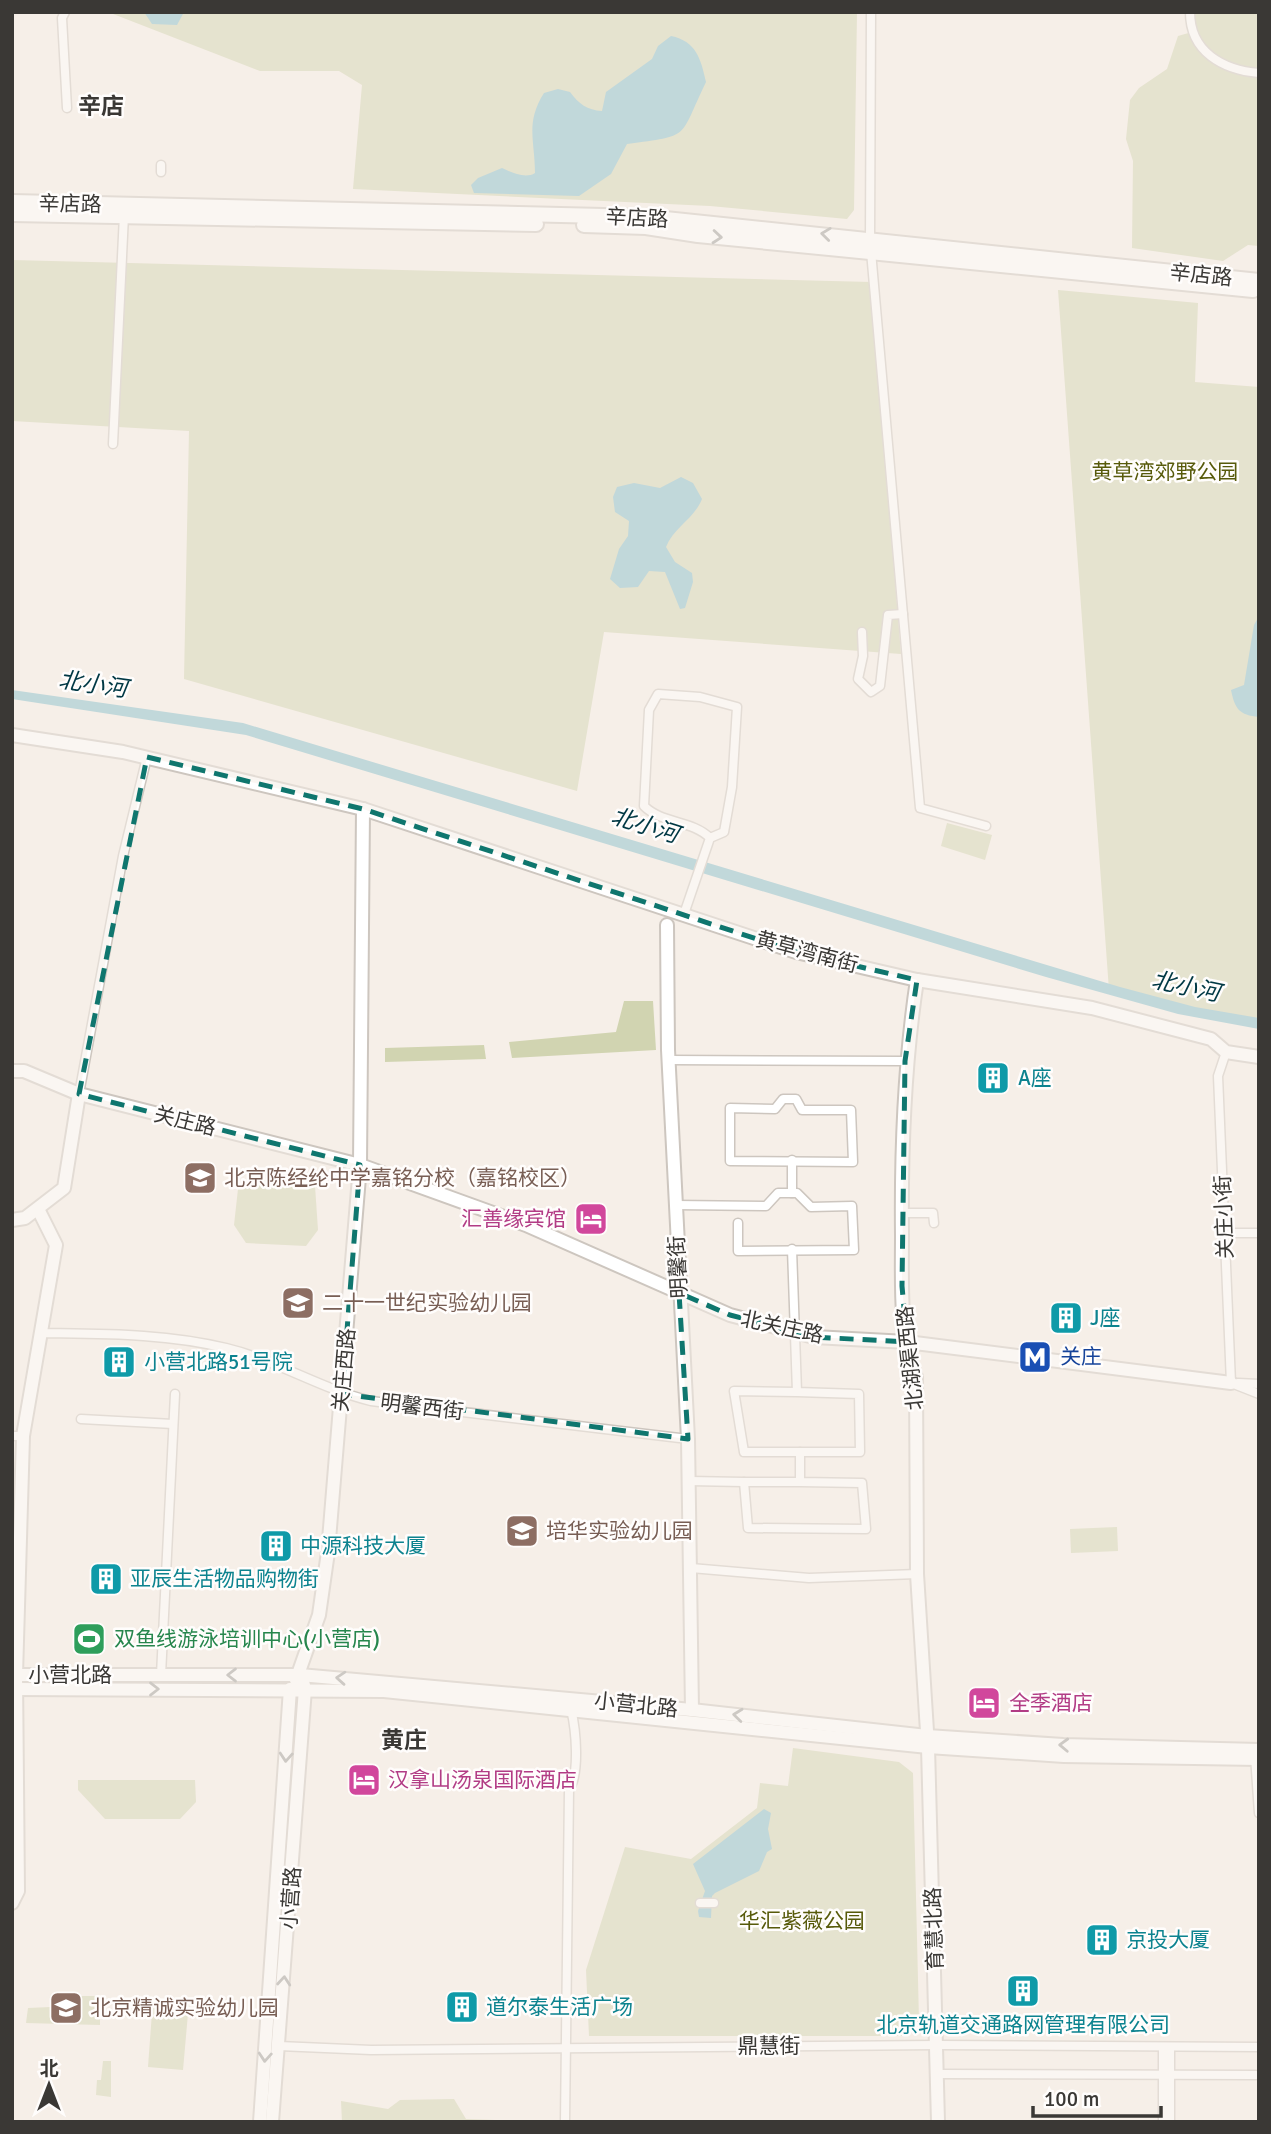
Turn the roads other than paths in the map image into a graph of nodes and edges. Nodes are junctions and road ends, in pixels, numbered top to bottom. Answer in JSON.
{"nodes":[{"id":1,"x":65,"y":12,"type":"edge"},
{"id":2,"x":871,"y":12,"type":"edge"},
{"id":3,"x":1190,"y":12,"type":"edge"},
{"id":4,"x":1259,"y":73,"type":"edge"},
{"id":5,"x":67,"y":108,"type":"dead end"},
{"id":6,"x":12,"y":202,"type":"edge"},
{"id":7,"x":124,"y":210,"type":"junction"},
{"id":8,"x":12,"y":214,"type":"edge"},
{"id":9,"x":871,"y":246,"type":"junction"},
{"id":10,"x":1259,"y":281,"type":"edge"},
{"id":11,"x":1259,"y":290,"type":"edge"},
{"id":12,"x":113,"y":444,"type":"dead end"},
{"id":13,"x":903,"y":614,"type":"junction"},
{"id":14,"x":862,"y":632,"type":"dead end"},
{"id":15,"x":12,"y":735,"type":"edge"},
{"id":16,"x":147,"y":757,"type":"junction"},
{"id":17,"x":363,"y":809,"type":"junction"},
{"id":18,"x":986,"y":826,"type":"dead end"},
{"id":19,"x":709,"y":838,"type":"junction"},
{"id":20,"x":684,"y":914,"type":"junction"},
{"id":21,"x":667,"y":925,"type":"dead end"},
{"id":22,"x":916,"y":980,"type":"junction"},
{"id":23,"x":1226,"y":1052,"type":"junction"},
{"id":24,"x":1259,"y":1057,"type":"edge"},
{"id":25,"x":669,"y":1060,"type":"junction"},
{"id":26,"x":905,"y":1061,"type":"junction"},
{"id":27,"x":12,"y":1071,"type":"edge"},
{"id":28,"x":79,"y":1094,"type":"junction"},
{"id":29,"x":792,"y":1160,"type":"junction"},
{"id":30,"x":360,"y":1165,"type":"junction"},
{"id":31,"x":792,"y":1193,"type":"junction"},
{"id":32,"x":675,"y":1205,"type":"junction"},
{"id":33,"x":38,"y":1209,"type":"junction"},
{"id":34,"x":902,"y":1213,"type":"junction"},
{"id":35,"x":12,"y":1220,"type":"edge"},
{"id":36,"x":738,"y":1223,"type":"dead end"},
{"id":37,"x":934,"y":1223,"type":"dead end"},
{"id":38,"x":1224,"y":1233,"type":"junction"},
{"id":39,"x":1259,"y":1233,"type":"edge"},
{"id":40,"x":792,"y":1249,"type":"junction"},
{"id":41,"x":679,"y":1293,"type":"junction"},
{"id":42,"x":793,"y":1332,"type":"junction"},
{"id":43,"x":40,"y":1333,"type":"junction"},
{"id":44,"x":907,"y":1342,"type":"junction"},
{"id":45,"x":1231,"y":1383,"type":"junction"},
{"id":46,"x":1259,"y":1384,"type":"edge"},
{"id":47,"x":797,"y":1392,"type":"junction"},
{"id":48,"x":175,"y":1394,"type":"dead end"},
{"id":49,"x":342,"y":1394,"type":"junction"},
{"id":50,"x":1259,"y":1394,"type":"edge"},
{"id":51,"x":80,"y":1419,"type":"dead end"},
{"id":52,"x":173,"y":1423,"type":"junction"},
{"id":53,"x":18,"y":1436,"type":"edge"},
{"id":54,"x":688,"y":1439,"type":"junction"},
{"id":55,"x":800,"y":1452,"type":"junction"},
{"id":56,"x":689,"y":1481,"type":"junction"},
{"id":57,"x":744,"y":1482,"type":"junction"},
{"id":58,"x":800,"y":1482,"type":"junction"},
{"id":59,"x":691,"y":1569,"type":"junction"},
{"id":60,"x":917,"y":1574,"type":"junction"},
{"id":61,"x":14,"y":1675,"type":"edge"},
{"id":62,"x":161,"y":1675,"type":"junction"},
{"id":63,"x":300,"y":1675,"type":"junction"},
{"id":64,"x":14,"y":1689,"type":"edge"},
{"id":65,"x":290,"y":1689,"type":"junction"},
{"id":66,"x":305,"y":1689,"type":"junction"},
{"id":67,"x":571,"y":1709,"type":"junction"},
{"id":68,"x":692,"y":1710,"type":"junction"},
{"id":69,"x":928,"y":1742,"type":"junction"},
{"id":70,"x":1257,"y":1754,"type":"edge"},
{"id":71,"x":1259,"y":1813,"type":"edge"},
{"id":72,"x":12,"y":1903,"type":"edge"},
{"id":73,"x":699,"y":1903,"type":"dead end"},
{"id":74,"x":714,"y":1903,"type":"dead end"},
{"id":75,"x":938,"y":2045,"type":"junction"},
{"id":76,"x":279,"y":2046,"type":"junction"},
{"id":77,"x":566,"y":2047,"type":"junction"},
{"id":78,"x":1167,"y":2047,"type":"junction"},
{"id":79,"x":1259,"y":2047,"type":"edge"},
{"id":80,"x":938,"y":2074,"type":"junction"},
{"id":81,"x":1167,"y":2074,"type":"junction"},
{"id":82,"x":1256,"y":2076,"type":"dead end"},
{"id":83,"x":260,"y":2122,"type":"edge"},
{"id":84,"x":272,"y":2122,"type":"edge"},
{"id":85,"x":565,"y":2122,"type":"edge"},
{"id":86,"x":938,"y":2122,"type":"edge"},
{"id":87,"x":1163,"y":2122,"type":"edge"},
{"id":88,"x":1170,"y":2122,"type":"edge"}],
"edges":[{"from":1,"to":5,"type":"street"},
{"from":2,"to":9,"type":"street"},
{"from":3,"to":4,"type":"street"},
{"from":6,"to":7,"type":"main road","name":"辛店路"},
{"from":7,"to":8,"type":"main road","name":"辛店路"},
{"from":7,"to":9,"type":"main road","name":"辛店路"},
{"from":7,"to":12,"type":"street"},
{"from":9,"to":10,"type":"main road","name":"辛店路"},
{"from":9,"to":11,"type":"main road","name":"辛店路"},
{"from":9,"to":13,"type":"street"},
{"from":13,"to":14,"type":"street"},
{"from":13,"to":18,"type":"street"},
{"from":15,"to":16,"type":"street","name":"黄草湾南街"},
{"from":16,"to":17,"type":"street","name":"黄草湾南街"},
{"from":16,"to":28,"type":"street"},
{"from":17,"to":20,"type":"street","name":"黄草湾南街"},
{"from":17,"to":30,"type":"street","name":"关庄西路"},
{"from":19,"to":19,"type":"street"},
{"from":19,"to":20,"type":"street"},
{"from":20,"to":22,"type":"street","name":"黄草湾南街"},
{"from":21,"to":25,"type":"street","name":"明馨街"},
{"from":22,"to":23,"type":"street","name":"黄草湾南街"},
{"from":22,"to":26,"type":"street","name":"北湖渠西路"},
{"from":23,"to":24,"type":"street","name":"黄草湾南街"},
{"from":23,"to":38,"type":"street","name":"关庄小街"},
{"from":25,"to":26,"type":"street"},
{"from":25,"to":32,"type":"street","name":"明馨街"},
{"from":26,"to":34,"type":"street","name":"北湖渠西路"},
{"from":27,"to":28,"type":"street","name":"关庄路"},
{"from":28,"to":30,"type":"street","name":"关庄路"},
{"from":28,"to":33,"type":"street"},
{"from":29,"to":29,"type":"street"},
{"from":29,"to":31,"type":"street"},
{"from":30,"to":41,"type":"street","name":"北关庄路"},
{"from":30,"to":49,"type":"street","name":"关庄西路"},
{"from":31,"to":32,"type":"street"},
{"from":31,"to":40,"type":"street"},
{"from":32,"to":41,"type":"street","name":"明馨街"},
{"from":33,"to":35,"type":"street"},
{"from":33,"to":43,"type":"street"},
{"from":34,"to":37,"type":"street"},
{"from":34,"to":44,"type":"street","name":"北湖渠西路"},
{"from":36,"to":40,"type":"street"},
{"from":38,"to":39,"type":"street"},
{"from":38,"to":45,"type":"street","name":"关庄小街"},
{"from":40,"to":42,"type":"street"},
{"from":41,"to":42,"type":"street","name":"北关庄路"},
{"from":41,"to":54,"type":"street","name":"明馨街"},
{"from":42,"to":44,"type":"street","name":"北关庄路"},
{"from":42,"to":47,"type":"street"},
{"from":43,"to":49,"type":"street","name":"明馨西街"},
{"from":43,"to":53,"type":"street"},
{"from":44,"to":45,"type":"street","name":"北关庄路"},
{"from":44,"to":60,"type":"street","name":"北湖渠西路"},
{"from":45,"to":46,"type":"street"},
{"from":45,"to":50,"type":"street"},
{"from":47,"to":55,"type":"street"},
{"from":47,"to":55,"type":"street"},
{"from":48,"to":52,"type":"street"},
{"from":49,"to":54,"type":"street","name":"明馨西街"},
{"from":49,"to":63,"type":"street","name":"关庄西路"},
{"from":51,"to":52,"type":"street"},
{"from":52,"to":62,"type":"street"},
{"from":53,"to":61,"type":"street"},
{"from":54,"to":56,"type":"street","name":"明馨街"},
{"from":55,"to":58,"type":"street"},
{"from":56,"to":57,"type":"street"},
{"from":56,"to":59,"type":"street","name":"明馨街"},
{"from":57,"to":58,"type":"street"},
{"from":57,"to":58,"type":"street"},
{"from":59,"to":60,"type":"street"},
{"from":59,"to":68,"type":"street","name":"明馨街"},
{"from":60,"to":69,"type":"street","name":"北湖渠西路"},
{"from":61,"to":62,"type":"street","name":"小营北路"},
{"from":61,"to":64,"type":"street"},
{"from":63,"to":62,"type":"street","name":"小营北路","one_way":true},
{"from":63,"to":65,"type":"street","name":"关庄西路"},
{"from":63,"to":66,"type":"street","name":"小营路"},
{"from":68,"to":63,"type":"street","name":"小营北路","one_way":true},
{"from":64,"to":65,"type":"street","name":"小营北路","one_way":true},
{"from":64,"to":72,"type":"street"},
{"from":65,"to":66,"type":"street","name":"小营北路"},
{"from":65,"to":83,"type":"street","name":"小营路","one_way":true},
{"from":66,"to":67,"type":"street","name":"小营北路"},
{"from":76,"to":66,"type":"street","name":"小营路","one_way":true},
{"from":67,"to":69,"type":"street","name":"小营北路"},
{"from":67,"to":77,"type":"street"},
{"from":69,"to":68,"type":"street","name":"小营北路","one_way":true},
{"from":69,"to":70,"type":"street","name":"小营北路"},
{"from":69,"to":75,"type":"street","name":"育慧北路"},
{"from":70,"to":71,"type":"street"},
{"from":73,"to":74,"type":"street"},
{"from":75,"to":77,"type":"street","name":"鼎慧街"},
{"from":75,"to":78,"type":"street","name":"鼎慧街"},
{"from":75,"to":80,"type":"street","name":"育慧北路"},
{"from":76,"to":77,"type":"street","name":"鼎慧街"},
{"from":76,"to":84,"type":"street","name":"小营路"},
{"from":77,"to":85,"type":"street"},
{"from":78,"to":79,"type":"street","name":"鼎慧街"},
{"from":78,"to":81,"type":"street"},
{"from":80,"to":81,"type":"street"},
{"from":80,"to":86,"type":"street","name":"育慧北路"},
{"from":81,"to":82,"type":"street"},
{"from":81,"to":87,"type":"street"},
{"from":81,"to":88,"type":"street"}]}
